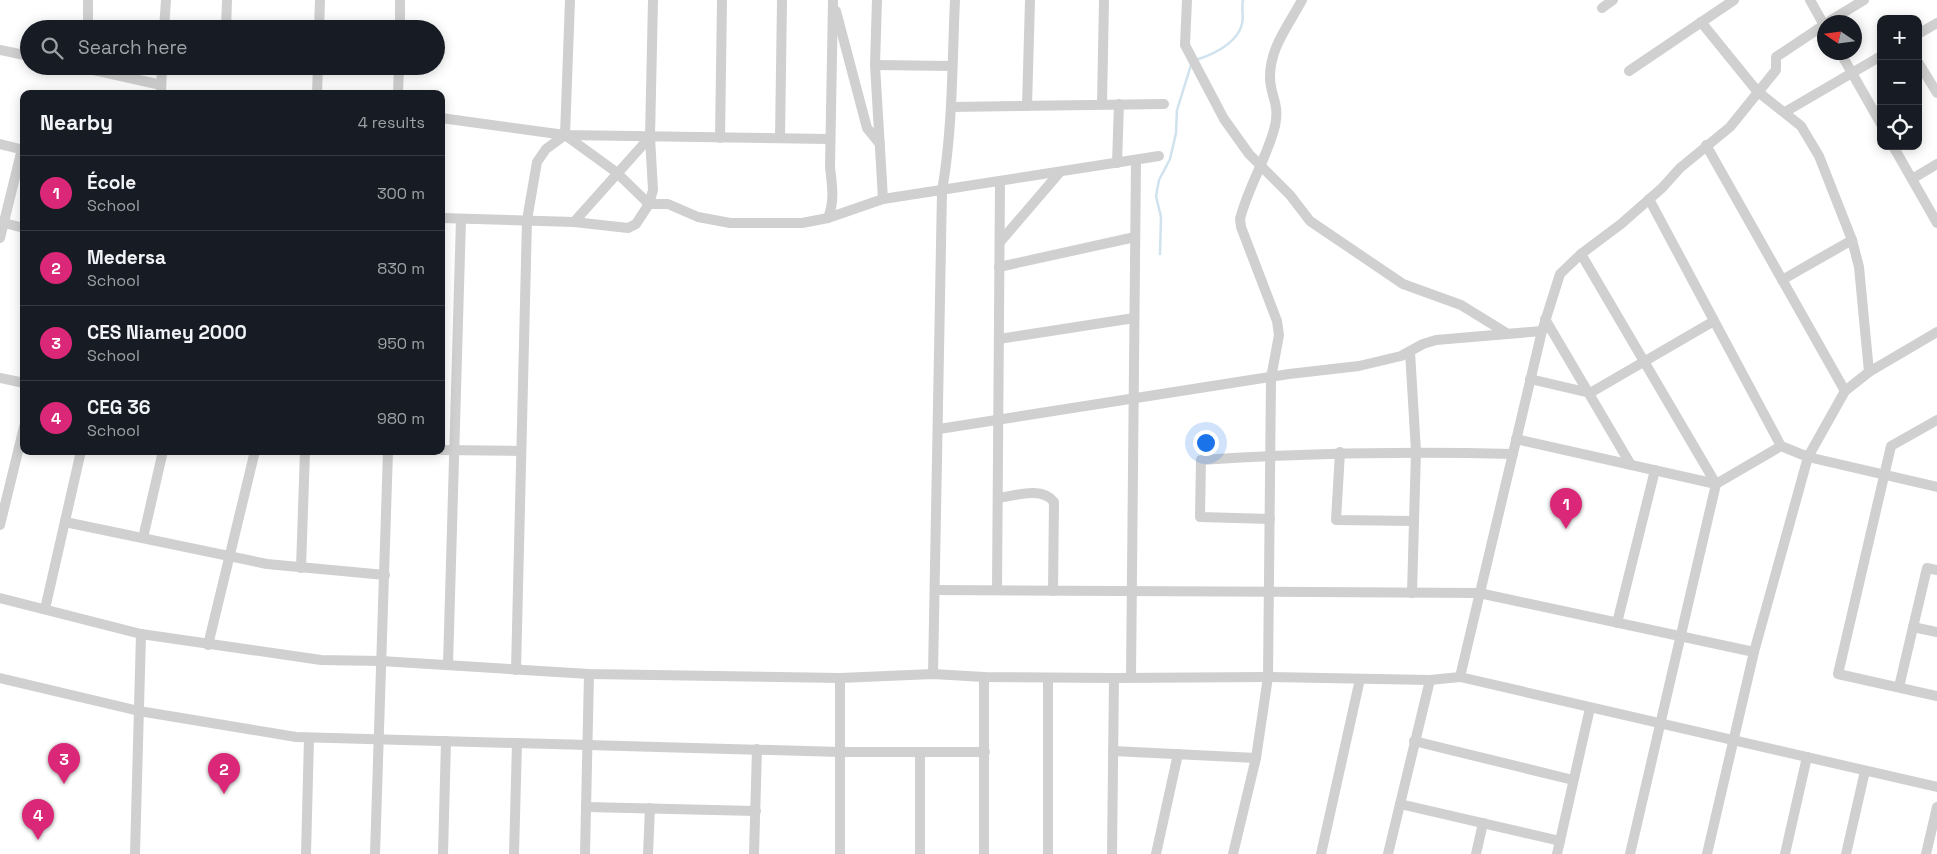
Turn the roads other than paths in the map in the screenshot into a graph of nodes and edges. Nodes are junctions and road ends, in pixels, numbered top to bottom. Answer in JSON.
{"nodes":[{"id":1,"x":88,"y":0,"type":"edge"},
{"id":2,"x":166,"y":0,"type":"edge"},
{"id":3,"x":227,"y":0,"type":"edge"},
{"id":4,"x":320,"y":0,"type":"edge"},
{"id":5,"x":400,"y":0,"type":"edge"},
{"id":6,"x":570,"y":0,"type":"edge"},
{"id":7,"x":653,"y":0,"type":"edge"},
{"id":8,"x":722,"y":0,"type":"edge"},
{"id":9,"x":782,"y":0,"type":"edge"},
{"id":10,"x":833,"y":0,"type":"edge"},
{"id":11,"x":878,"y":0,"type":"edge"},
{"id":12,"x":955,"y":0,"type":"edge"},
{"id":13,"x":1030,"y":0,"type":"edge"},
{"id":14,"x":1104,"y":0,"type":"edge"},
{"id":15,"x":1187,"y":0,"type":"edge"},
{"id":16,"x":1302,"y":0,"type":"edge"},
{"id":17,"x":1614,"y":0,"type":"edge"},
{"id":18,"x":1734,"y":0,"type":"edge"},
{"id":19,"x":1810,"y":0,"type":"edge"},
{"id":20,"x":1864,"y":0,"type":"edge"},
{"id":21,"x":1602,"y":8,"type":"dead end"},
{"id":22,"x":1818,"y":15,"type":"edge"},
{"id":23,"x":1839,"y":15,"type":"edge"},
{"id":24,"x":88,"y":20,"type":"edge"},
{"id":25,"x":165,"y":20,"type":"edge"},
{"id":26,"x":226,"y":20,"type":"edge"},
{"id":27,"x":319,"y":20,"type":"edge"},
{"id":28,"x":400,"y":20,"type":"edge"},
{"id":29,"x":1701,"y":22,"type":"junction"},
{"id":30,"x":1937,"y":23,"type":"edge"},
{"id":31,"x":1817,"y":30,"type":"edge"},
{"id":32,"x":1922,"y":32,"type":"edge"},
{"id":33,"x":0,"y":50,"type":"edge"},
{"id":34,"x":20,"y":54,"type":"edge"},
{"id":35,"x":1877,"y":58,"type":"edge"},
{"id":36,"x":1845,"y":60,"type":"edge"},
{"id":37,"x":875,"y":65,"type":"junction"},
{"id":38,"x":952,"y":66,"type":"junction"},
{"id":39,"x":1922,"y":68,"type":"edge"},
{"id":40,"x":1629,"y":71,"type":"dead end"},
{"id":41,"x":1852,"y":73,"type":"junction"},
{"id":42,"x":112,"y":75,"type":"edge"},
{"id":43,"x":162,"y":75,"type":"edge"},
{"id":44,"x":318,"y":75,"type":"edge"},
{"id":45,"x":399,"y":75,"type":"edge"},
{"id":46,"x":1935,"y":86,"type":"edge"},
{"id":47,"x":161,"y":89,"type":"edge"},
{"id":48,"x":317,"y":90,"type":"edge"},
{"id":49,"x":398,"y":90,"type":"edge"},
{"id":50,"x":1757,"y":91,"type":"junction"},
{"id":51,"x":1102,"y":104,"type":"junction"},
{"id":52,"x":1119,"y":104,"type":"junction"},
{"id":53,"x":1164,"y":104,"type":"dead end"},
{"id":54,"x":1026,"y":106,"type":"junction"},
{"id":55,"x":951,"y":107,"type":"junction"},
{"id":56,"x":1785,"y":112,"type":"junction"},
{"id":57,"x":1877,"y":117,"type":"edge"},
{"id":58,"x":445,"y":119,"type":"edge"},
{"id":59,"x":565,"y":135,"type":"junction"},
{"id":60,"x":650,"y":137,"type":"junction"},
{"id":61,"x":720,"y":138,"type":"junction"},
{"id":62,"x":780,"y":138,"type":"junction"},
{"id":63,"x":830,"y":139,"type":"junction"},
{"id":64,"x":0,"y":144,"type":"edge"},
{"id":65,"x":880,"y":144,"type":"junction"},
{"id":66,"x":1706,"y":146,"type":"junction"},
{"id":67,"x":20,"y":149,"type":"edge"},
{"id":68,"x":1895,"y":150,"type":"edge"},
{"id":69,"x":1159,"y":156,"type":"dead end"},
{"id":70,"x":1136,"y":160,"type":"junction"},
{"id":71,"x":20,"y":162,"type":"edge"},
{"id":72,"x":1117,"y":163,"type":"junction"},
{"id":73,"x":1937,"y":164,"type":"edge"},
{"id":74,"x":1259,"y":165,"type":"junction"},
{"id":75,"x":616,"y":172,"type":"junction"},
{"id":76,"x":1060,"y":172,"type":"junction"},
{"id":77,"x":1912,"y":179,"type":"junction"},
{"id":78,"x":1000,"y":181,"type":"junction"},
{"id":79,"x":942,"y":191,"type":"junction"},
{"id":80,"x":1648,"y":199,"type":"junction"},
{"id":81,"x":883,"y":200,"type":"junction"},
{"id":82,"x":648,"y":204,"type":"junction"},
{"id":83,"x":445,"y":218,"type":"edge"},
{"id":84,"x":828,"y":218,"type":"junction"},
{"id":85,"x":461,"y":219,"type":"junction"},
{"id":86,"x":527,"y":220,"type":"junction"},
{"id":87,"x":574,"y":222,"type":"junction"},
{"id":88,"x":4,"y":223,"type":"junction"},
{"id":89,"x":1937,"y":223,"type":"edge"},
{"id":90,"x":20,"y":227,"type":"edge"},
{"id":91,"x":1135,"y":237,"type":"junction"},
{"id":92,"x":0,"y":238,"type":"edge"},
{"id":93,"x":1852,"y":240,"type":"junction"},
{"id":94,"x":1000,"y":242,"type":"junction"},
{"id":95,"x":1581,"y":254,"type":"junction"},
{"id":96,"x":1000,"y":267,"type":"junction"},
{"id":97,"x":1782,"y":280,"type":"junction"},
{"id":98,"x":1134,"y":318,"type":"junction"},
{"id":99,"x":1545,"y":319,"type":"junction"},
{"id":100,"x":1714,"y":321,"type":"junction"},
{"id":101,"x":1542,"y":331,"type":"junction"},
{"id":102,"x":1937,"y":332,"type":"edge"},
{"id":103,"x":1508,"y":334,"type":"junction"},
{"id":104,"x":999,"y":339,"type":"junction"},
{"id":105,"x":1410,"y":352,"type":"junction"},
{"id":106,"x":1645,"y":361,"type":"junction"},
{"id":107,"x":1869,"y":372,"type":"junction"},
{"id":108,"x":0,"y":378,"type":"edge"},
{"id":109,"x":1271,"y":378,"type":"junction"},
{"id":110,"x":1530,"y":379,"type":"junction"},
{"id":111,"x":20,"y":382,"type":"edge"},
{"id":112,"x":1845,"y":391,"type":"junction"},
{"id":113,"x":1590,"y":394,"type":"junction"},
{"id":114,"x":1134,"y":399,"type":"junction"},
{"id":115,"x":998,"y":420,"type":"junction"},
{"id":116,"x":1937,"y":420,"type":"edge"},
{"id":117,"x":939,"y":429,"type":"junction"},
{"id":118,"x":1516,"y":439,"type":"junction"},
{"id":119,"x":20,"y":443,"type":"edge"},
{"id":120,"x":1781,"y":446,"type":"junction"},
{"id":121,"x":445,"y":450,"type":"edge"},
{"id":122,"x":455,"y":450,"type":"junction"},
{"id":123,"x":521,"y":451,"type":"junction"},
{"id":124,"x":1416,"y":451,"type":"junction"},
{"id":125,"x":1340,"y":452,"type":"junction"},
{"id":126,"x":1512,"y":454,"type":"junction"},
{"id":127,"x":80,"y":455,"type":"edge"},
{"id":128,"x":161,"y":455,"type":"edge"},
{"id":129,"x":254,"y":455,"type":"edge"},
{"id":130,"x":305,"y":455,"type":"edge"},
{"id":131,"x":388,"y":455,"type":"edge"},
{"id":132,"x":1271,"y":455,"type":"junction"},
{"id":133,"x":1808,"y":457,"type":"junction"},
{"id":134,"x":1631,"y":465,"type":"junction"},
{"id":135,"x":1655,"y":470,"type":"junction"},
{"id":136,"x":1884,"y":475,"type":"junction"},
{"id":137,"x":1716,"y":484,"type":"junction"},
{"id":138,"x":1937,"y":487,"type":"edge"},
{"id":139,"x":998,"y":498,"type":"junction"},
{"id":140,"x":1270,"y":519,"type":"junction"},
{"id":141,"x":1414,"y":521,"type":"junction"},
{"id":142,"x":64,"y":522,"type":"junction"},
{"id":143,"x":0,"y":525,"type":"edge"},
{"id":144,"x":143,"y":538,"type":"junction"},
{"id":145,"x":230,"y":556,"type":"junction"},
{"id":146,"x":301,"y":568,"type":"junction"},
{"id":147,"x":1937,"y":570,"type":"edge"},
{"id":148,"x":385,"y":575,"type":"junction"},
{"id":149,"x":936,"y":590,"type":"junction"},
{"id":150,"x":997,"y":590,"type":"junction"},
{"id":151,"x":1053,"y":591,"type":"junction"},
{"id":152,"x":1132,"y":591,"type":"junction"},
{"id":153,"x":1269,"y":592,"type":"junction"},
{"id":154,"x":1412,"y":593,"type":"junction"},
{"id":155,"x":1479,"y":594,"type":"junction"},
{"id":156,"x":0,"y":598,"type":"edge"},
{"id":157,"x":45,"y":610,"type":"junction"},
{"id":158,"x":1617,"y":623,"type":"junction"},
{"id":159,"x":1913,"y":627,"type":"junction"},
{"id":160,"x":1937,"y":632,"type":"edge"},
{"id":161,"x":141,"y":634,"type":"junction"},
{"id":162,"x":1681,"y":637,"type":"junction"},
{"id":163,"x":208,"y":644,"type":"junction"},
{"id":164,"x":1754,"y":652,"type":"junction"},
{"id":165,"x":381,"y":661,"type":"junction"},
{"id":166,"x":448,"y":665,"type":"junction"},
{"id":167,"x":516,"y":670,"type":"junction"},
{"id":168,"x":589,"y":674,"type":"junction"},
{"id":169,"x":933,"y":674,"type":"junction"},
{"id":170,"x":984,"y":677,"type":"junction"},
{"id":171,"x":1131,"y":677,"type":"junction"},
{"id":172,"x":1268,"y":677,"type":"junction"},
{"id":173,"x":0,"y":678,"type":"edge"},
{"id":174,"x":840,"y":678,"type":"junction"},
{"id":175,"x":1048,"y":678,"type":"junction"},
{"id":176,"x":1114,"y":678,"type":"junction"},
{"id":177,"x":1460,"y":678,"type":"junction"},
{"id":178,"x":1360,"y":679,"type":"junction"},
{"id":179,"x":1430,"y":680,"type":"junction"},
{"id":180,"x":1899,"y":688,"type":"junction"},
{"id":181,"x":1937,"y":696,"type":"edge"},
{"id":182,"x":1590,"y":708,"type":"junction"},
{"id":183,"x":139,"y":711,"type":"junction"},
{"id":184,"x":1660,"y":724,"type":"junction"},
{"id":185,"x":309,"y":738,"type":"junction"},
{"id":186,"x":379,"y":740,"type":"junction"},
{"id":187,"x":1414,"y":740,"type":"junction"},
{"id":188,"x":446,"y":741,"type":"junction"},
{"id":189,"x":1733,"y":741,"type":"junction"},
{"id":190,"x":517,"y":743,"type":"junction"},
{"id":191,"x":588,"y":745,"type":"junction"},
{"id":192,"x":757,"y":749,"type":"junction"},
{"id":193,"x":1113,"y":751,"type":"junction"},
{"id":194,"x":841,"y":752,"type":"junction"},
{"id":195,"x":920,"y":752,"type":"junction"},
{"id":196,"x":984,"y":752,"type":"junction"},
{"id":197,"x":1178,"y":754,"type":"junction"},
{"id":198,"x":1807,"y":757,"type":"junction"},
{"id":199,"x":1256,"y":758,"type":"junction"},
{"id":200,"x":1866,"y":771,"type":"junction"},
{"id":201,"x":1573,"y":780,"type":"junction"},
{"id":202,"x":1937,"y":787,"type":"edge"},
{"id":203,"x":1400,"y":804,"type":"junction"},
{"id":204,"x":586,"y":807,"type":"junction"},
{"id":205,"x":1937,"y":807,"type":"edge"},
{"id":206,"x":650,"y":808,"type":"junction"},
{"id":207,"x":756,"y":811,"type":"junction"},
{"id":208,"x":1483,"y":823,"type":"junction"},
{"id":209,"x":1560,"y":841,"type":"junction"},
{"id":210,"x":135,"y":854,"type":"edge"},
{"id":211,"x":306,"y":854,"type":"edge"},
{"id":212,"x":375,"y":854,"type":"edge"},
{"id":213,"x":443,"y":854,"type":"edge"},
{"id":214,"x":514,"y":854,"type":"edge"},
{"id":215,"x":584,"y":854,"type":"edge"},
{"id":216,"x":648,"y":854,"type":"edge"},
{"id":217,"x":754,"y":854,"type":"edge"},
{"id":218,"x":840,"y":854,"type":"edge"},
{"id":219,"x":920,"y":854,"type":"edge"},
{"id":220,"x":984,"y":854,"type":"edge"},
{"id":221,"x":1048,"y":854,"type":"edge"},
{"id":222,"x":1112,"y":854,"type":"edge"},
{"id":223,"x":1156,"y":854,"type":"edge"},
{"id":224,"x":1234,"y":854,"type":"edge"},
{"id":225,"x":1321,"y":854,"type":"edge"},
{"id":226,"x":1388,"y":854,"type":"edge"},
{"id":227,"x":1476,"y":854,"type":"edge"},
{"id":228,"x":1557,"y":854,"type":"edge"},
{"id":229,"x":1630,"y":854,"type":"edge"},
{"id":230,"x":1707,"y":854,"type":"edge"},
{"id":231,"x":1785,"y":854,"type":"edge"},
{"id":232,"x":1846,"y":854,"type":"edge"},
{"id":233,"x":1926,"y":854,"type":"edge"}],
"edges":[{"from":1,"to":24,"type":"street"},
{"from":2,"to":25,"type":"street"},
{"from":3,"to":26,"type":"street"},
{"from":4,"to":27,"type":"street"},
{"from":5,"to":28,"type":"street"},
{"from":6,"to":59,"type":"street"},
{"from":7,"to":60,"type":"street"},
{"from":8,"to":61,"type":"street"},
{"from":9,"to":62,"type":"street"},
{"from":10,"to":63,"type":"street"},
{"from":10,"to":65,"type":"street"},
{"from":11,"to":37,"type":"street"},
{"from":12,"to":38,"type":"street"},
{"from":13,"to":54,"type":"street"},
{"from":14,"to":51,"type":"street"},
{"from":15,"to":74,"type":"street"},
{"from":16,"to":74,"type":"street"},
{"from":17,"to":21,"type":"street"},
{"from":18,"to":29,"type":"street"},
{"from":19,"to":22,"type":"street"},
{"from":20,"to":23,"type":"street"},
{"from":29,"to":40,"type":"street"},
{"from":29,"to":50,"type":"street"},
{"from":30,"to":32,"type":"street"},
{"from":31,"to":50,"type":"street"},
{"from":33,"to":34,"type":"street"},
{"from":35,"to":41,"type":"street"},
{"from":36,"to":41,"type":"street"},
{"from":37,"to":38,"type":"street"},
{"from":37,"to":65,"type":"street"},
{"from":38,"to":55,"type":"street"},
{"from":39,"to":46,"type":"street"},
{"from":41,"to":56,"type":"street"},
{"from":41,"to":57,"type":"street"},
{"from":42,"to":47,"type":"street"},
{"from":43,"to":47,"type":"street"},
{"from":44,"to":48,"type":"street"},
{"from":45,"to":49,"type":"street"},
{"from":50,"to":56,"type":"street"},
{"from":50,"to":66,"type":"street"},
{"from":51,"to":52,"type":"street"},
{"from":51,"to":54,"type":"street"},
{"from":52,"to":53,"type":"street"},
{"from":52,"to":72,"type":"street"},
{"from":54,"to":55,"type":"street"},
{"from":55,"to":79,"type":"street"},
{"from":56,"to":93,"type":"street"},
{"from":58,"to":59,"type":"street"},
{"from":59,"to":60,"type":"street"},
{"from":59,"to":75,"type":"street"},
{"from":59,"to":86,"type":"street"},
{"from":60,"to":61,"type":"street"},
{"from":60,"to":75,"type":"street"},
{"from":60,"to":82,"type":"street"},
{"from":61,"to":62,"type":"street"},
{"from":62,"to":63,"type":"street"},
{"from":63,"to":84,"type":"street"},
{"from":64,"to":67,"type":"street"},
{"from":65,"to":81,"type":"street"},
{"from":66,"to":80,"type":"street"},
{"from":66,"to":97,"type":"street"},
{"from":68,"to":77,"type":"street"},
{"from":69,"to":70,"type":"street"},
{"from":70,"to":72,"type":"street"},
{"from":70,"to":91,"type":"street"},
{"from":71,"to":88,"type":"street"},
{"from":72,"to":76,"type":"street"},
{"from":73,"to":77,"type":"street"},
{"from":74,"to":103,"type":"street"},
{"from":74,"to":109,"type":"street"},
{"from":75,"to":82,"type":"street"},
{"from":75,"to":87,"type":"street"},
{"from":76,"to":78,"type":"street"},
{"from":76,"to":94,"type":"street"},
{"from":77,"to":89,"type":"street"},
{"from":78,"to":79,"type":"street"},
{"from":78,"to":94,"type":"street"},
{"from":79,"to":81,"type":"street"},
{"from":79,"to":117,"type":"street"},
{"from":80,"to":95,"type":"street"},
{"from":80,"to":100,"type":"street"},
{"from":81,"to":84,"type":"street"},
{"from":82,"to":84,"type":"street"},
{"from":82,"to":87,"type":"street"},
{"from":83,"to":85,"type":"street"},
{"from":85,"to":86,"type":"street"},
{"from":85,"to":122,"type":"street"},
{"from":86,"to":87,"type":"street"},
{"from":86,"to":123,"type":"street"},
{"from":88,"to":90,"type":"street"},
{"from":88,"to":92,"type":"street"},
{"from":91,"to":96,"type":"street"},
{"from":91,"to":98,"type":"street"},
{"from":93,"to":97,"type":"street"},
{"from":93,"to":107,"type":"street"},
{"from":94,"to":96,"type":"street"},
{"from":95,"to":99,"type":"street"},
{"from":95,"to":106,"type":"street"},
{"from":96,"to":104,"type":"street"},
{"from":97,"to":112,"type":"street"},
{"from":98,"to":104,"type":"street"},
{"from":98,"to":114,"type":"street"},
{"from":99,"to":101,"type":"street"},
{"from":99,"to":113,"type":"street"},
{"from":100,"to":106,"type":"street"},
{"from":100,"to":120,"type":"street"},
{"from":101,"to":103,"type":"street"},
{"from":101,"to":110,"type":"street"},
{"from":102,"to":107,"type":"street"},
{"from":103,"to":105,"type":"street"},
{"from":104,"to":115,"type":"street"},
{"from":105,"to":109,"type":"street"},
{"from":105,"to":124,"type":"street"},
{"from":106,"to":113,"type":"street"},
{"from":106,"to":137,"type":"street"},
{"from":107,"to":112,"type":"street"},
{"from":108,"to":111,"type":"street"},
{"from":109,"to":114,"type":"street"},
{"from":109,"to":132,"type":"street"},
{"from":110,"to":113,"type":"street"},
{"from":110,"to":118,"type":"street"},
{"from":112,"to":133,"type":"street"},
{"from":113,"to":134,"type":"street"},
{"from":114,"to":115,"type":"street"},
{"from":114,"to":152,"type":"street"},
{"from":115,"to":117,"type":"street"},
{"from":115,"to":139,"type":"street"},
{"from":116,"to":136,"type":"street"},
{"from":117,"to":149,"type":"street"},
{"from":118,"to":126,"type":"street"},
{"from":118,"to":134,"type":"street"},
{"from":119,"to":143,"type":"street"},
{"from":120,"to":133,"type":"street"},
{"from":120,"to":137,"type":"street"},
{"from":121,"to":122,"type":"street"},
{"from":122,"to":123,"type":"street"},
{"from":122,"to":166,"type":"street"},
{"from":123,"to":167,"type":"street"},
{"from":124,"to":125,"type":"street"},
{"from":124,"to":126,"type":"street"},
{"from":124,"to":141,"type":"street"},
{"from":125,"to":132,"type":"street"},
{"from":125,"to":141,"type":"street"},
{"from":126,"to":155,"type":"street"},
{"from":127,"to":142,"type":"street"},
{"from":128,"to":144,"type":"street"},
{"from":129,"to":145,"type":"street"},
{"from":130,"to":146,"type":"street"},
{"from":131,"to":148,"type":"street"},
{"from":132,"to":140,"type":"street"},
{"from":132,"to":140,"type":"street"},
{"from":133,"to":136,"type":"street"},
{"from":133,"to":164,"type":"street"},
{"from":134,"to":135,"type":"street"},
{"from":135,"to":137,"type":"street"},
{"from":135,"to":158,"type":"street"},
{"from":136,"to":138,"type":"street"},
{"from":136,"to":180,"type":"street"},
{"from":137,"to":162,"type":"street"},
{"from":139,"to":150,"type":"street"},
{"from":139,"to":151,"type":"street"},
{"from":140,"to":153,"type":"street"},
{"from":141,"to":154,"type":"street"},
{"from":142,"to":144,"type":"street"},
{"from":142,"to":157,"type":"street"},
{"from":144,"to":145,"type":"street"},
{"from":145,"to":146,"type":"street"},
{"from":145,"to":163,"type":"street"},
{"from":146,"to":148,"type":"street"},
{"from":147,"to":159,"type":"street"},
{"from":148,"to":165,"type":"street"},
{"from":149,"to":150,"type":"street"},
{"from":149,"to":169,"type":"street"},
{"from":150,"to":151,"type":"street"},
{"from":151,"to":152,"type":"street"},
{"from":152,"to":153,"type":"street"},
{"from":152,"to":171,"type":"street"},
{"from":153,"to":154,"type":"street"},
{"from":153,"to":172,"type":"street"},
{"from":154,"to":155,"type":"street"},
{"from":155,"to":158,"type":"street"},
{"from":155,"to":177,"type":"street"},
{"from":156,"to":157,"type":"street"},
{"from":157,"to":161,"type":"street"},
{"from":158,"to":162,"type":"street"},
{"from":159,"to":160,"type":"street"},
{"from":159,"to":180,"type":"street"},
{"from":161,"to":163,"type":"street"},
{"from":161,"to":183,"type":"street"},
{"from":162,"to":164,"type":"street"},
{"from":162,"to":184,"type":"street"},
{"from":163,"to":165,"type":"street"},
{"from":164,"to":189,"type":"street"},
{"from":165,"to":166,"type":"street"},
{"from":165,"to":186,"type":"street"},
{"from":166,"to":167,"type":"street"},
{"from":167,"to":168,"type":"street"},
{"from":168,"to":174,"type":"street"},
{"from":168,"to":191,"type":"street"},
{"from":169,"to":170,"type":"street"},
{"from":169,"to":174,"type":"street"},
{"from":170,"to":175,"type":"street"},
{"from":170,"to":196,"type":"street"},
{"from":171,"to":172,"type":"street"},
{"from":171,"to":176,"type":"street"},
{"from":172,"to":178,"type":"street"},
{"from":172,"to":199,"type":"street"},
{"from":173,"to":183,"type":"street"},
{"from":174,"to":194,"type":"street"},
{"from":175,"to":176,"type":"street"},
{"from":175,"to":221,"type":"street"},
{"from":176,"to":193,"type":"street"},
{"from":177,"to":179,"type":"street"},
{"from":177,"to":182,"type":"street"},
{"from":178,"to":179,"type":"street"},
{"from":178,"to":225,"type":"street"},
{"from":179,"to":187,"type":"street"},
{"from":180,"to":181,"type":"street"},
{"from":182,"to":184,"type":"street"},
{"from":182,"to":201,"type":"street"},
{"from":183,"to":185,"type":"street"},
{"from":183,"to":210,"type":"street"},
{"from":184,"to":189,"type":"street"},
{"from":184,"to":229,"type":"street"},
{"from":185,"to":186,"type":"street"},
{"from":185,"to":211,"type":"street"},
{"from":186,"to":188,"type":"street"},
{"from":186,"to":212,"type":"street"},
{"from":187,"to":201,"type":"street"},
{"from":187,"to":203,"type":"street"},
{"from":188,"to":190,"type":"street"},
{"from":188,"to":213,"type":"street"},
{"from":189,"to":198,"type":"street"},
{"from":189,"to":230,"type":"street"},
{"from":190,"to":191,"type":"street"},
{"from":190,"to":214,"type":"street"},
{"from":191,"to":192,"type":"street"},
{"from":191,"to":204,"type":"street"},
{"from":192,"to":194,"type":"street"},
{"from":192,"to":207,"type":"street"},
{"from":193,"to":197,"type":"street"},
{"from":193,"to":222,"type":"street"},
{"from":194,"to":195,"type":"street"},
{"from":194,"to":218,"type":"street"},
{"from":195,"to":196,"type":"street"},
{"from":195,"to":219,"type":"street"},
{"from":196,"to":220,"type":"street"},
{"from":197,"to":199,"type":"street"},
{"from":197,"to":223,"type":"street"},
{"from":198,"to":200,"type":"street"},
{"from":198,"to":231,"type":"street"},
{"from":199,"to":224,"type":"street"},
{"from":200,"to":202,"type":"street"},
{"from":200,"to":232,"type":"street"},
{"from":201,"to":209,"type":"street"},
{"from":203,"to":208,"type":"street"},
{"from":203,"to":226,"type":"street"},
{"from":204,"to":206,"type":"street"},
{"from":204,"to":215,"type":"street"},
{"from":205,"to":233,"type":"street"},
{"from":206,"to":207,"type":"street"},
{"from":206,"to":216,"type":"street"},
{"from":207,"to":217,"type":"street"},
{"from":208,"to":209,"type":"street"},
{"from":208,"to":227,"type":"street"},
{"from":209,"to":228,"type":"street"}]}
